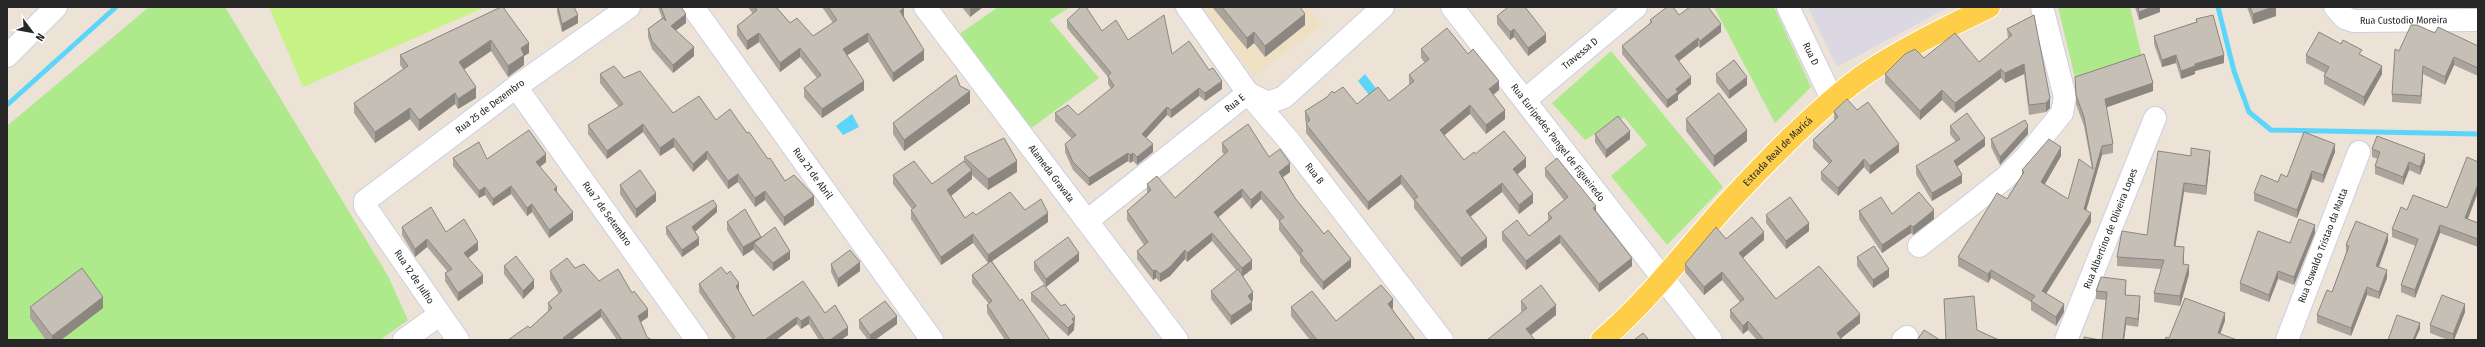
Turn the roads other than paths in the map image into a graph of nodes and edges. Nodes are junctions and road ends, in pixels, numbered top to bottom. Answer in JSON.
{"nodes":[{"id":1,"x":56,"y":7,"type":"edge"},
{"id":2,"x":629,"y":7,"type":"edge"},
{"id":3,"x":693,"y":7,"type":"edge"},
{"id":4,"x":925,"y":7,"type":"edge"},
{"id":5,"x":1187,"y":7,"type":"edge"},
{"id":6,"x":1383,"y":7,"type":"edge"},
{"id":7,"x":1452,"y":7,"type":"edge"},
{"id":8,"x":1636,"y":7,"type":"edge"},
{"id":9,"x":1788,"y":7,"type":"edge"},
{"id":10,"x":1989,"y":7,"type":"edge"},
{"id":11,"x":2042,"y":7,"type":"edge"},
{"id":12,"x":2335,"y":7,"type":"edge"},
{"id":13,"x":2478,"y":20,"type":"edge"},
{"id":14,"x":7,"y":56,"type":"edge"},
{"id":15,"x":516,"y":87,"type":"junction"},
{"id":16,"x":1248,"y":93,"type":"junction"},
{"id":17,"x":1525,"y":100,"type":"junction"},
{"id":18,"x":1833,"y":101,"type":"junction"},
{"id":19,"x":2155,"y":118,"type":"dead end"},
{"id":20,"x":2359,"y":152,"type":"dead end"},
{"id":21,"x":371,"y":213,"type":"joint"},
{"id":22,"x":1087,"y":221,"type":"junction"},
{"id":23,"x":1919,"y":246,"type":"dead end"},
{"id":24,"x":1662,"y":279,"type":"junction"},
{"id":25,"x":439,"y":315,"type":"junction"},
{"id":26,"x":404,"y":340,"type":"edge"},
{"id":27,"x":458,"y":340,"type":"edge"},
{"id":28,"x":697,"y":340,"type":"edge"},
{"id":29,"x":932,"y":340,"type":"edge"},
{"id":30,"x":1177,"y":340,"type":"edge"},
{"id":31,"x":1442,"y":340,"type":"edge"},
{"id":32,"x":1602,"y":340,"type":"edge"},
{"id":33,"x":1711,"y":340,"type":"edge"},
{"id":34,"x":2066,"y":340,"type":"edge"},
{"id":35,"x":2287,"y":340,"type":"edge"}],
"edges":[{"from":1,"to":14,"type":"street"},
{"from":2,"to":15,"type":"street","name":"Rua 25 de Dezembro"},
{"from":3,"to":29,"type":"street","name":"Rua 21 de Abril"},
{"from":4,"to":22,"type":"street","name":"Alameda Gravata"},
{"from":5,"to":16,"type":"street","name":"Rua B"},
{"from":6,"to":16,"type":"street","name":"Rua E"},
{"from":7,"to":17,"type":"street","name":"Rua Euripedes Pangel de Figueiredo"},
{"from":8,"to":17,"type":"street","name":"Travessa D"},
{"from":9,"to":18,"type":"street","name":"Rua D"},
{"from":10,"to":18,"type":"main road","name":"Estrada Real de Maricá"},
{"from":11,"to":23,"type":"street"},
{"from":12,"to":13,"type":"street","name":"Rua Custodio Moreira"},
{"from":15,"to":21,"type":"street","name":"Rua 25 de Dezembro"},
{"from":15,"to":28,"type":"street","name":"Rua 7 de Setembro"},
{"from":16,"to":22,"type":"street","name":"Rua E"},
{"from":16,"to":31,"type":"street","name":"Rua B"},
{"from":17,"to":24,"type":"street","name":"Rua Euripedes Pangel de Figueiredo"},
{"from":18,"to":24,"type":"main road","name":"Estrada Real de Maricá"},
{"from":19,"to":34,"type":"street","name":"Rua Albertino de Oliveira Lopes"},
{"from":20,"to":35,"type":"street","name":"Rua Oswaldo Tristao da Matta"},
{"from":21,"to":25,"type":"street","name":"Rua 12 de Julho"},
{"from":22,"to":30,"type":"street","name":"Alameda Gravata"},
{"from":24,"to":32,"type":"main road","name":"Estrada Real de Maricá"},
{"from":24,"to":33,"type":"street","name":"Rua Euripedes Pangel de Figueiredo"},
{"from":25,"to":26,"type":"street"},
{"from":25,"to":27,"type":"street","name":"Rua 12 de Julho"}]}
